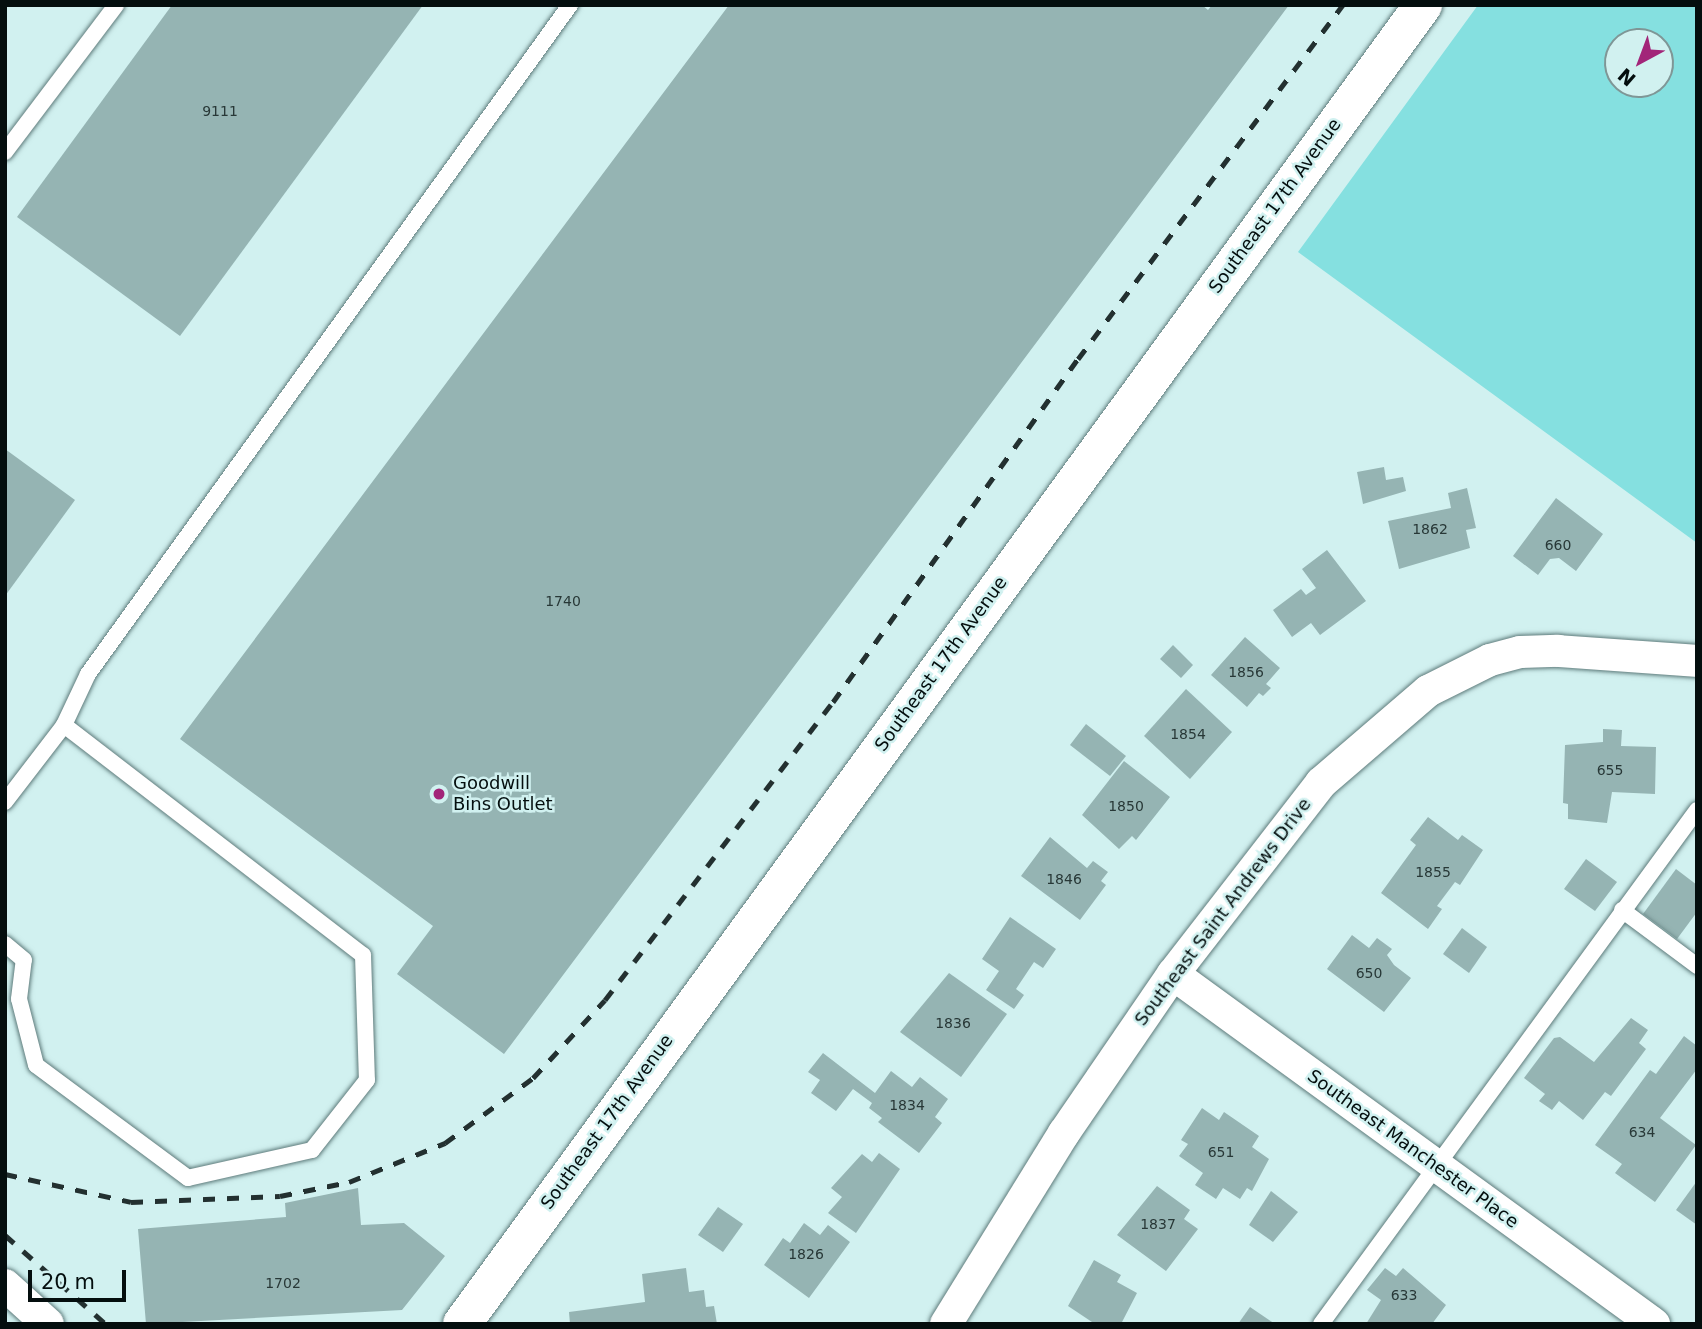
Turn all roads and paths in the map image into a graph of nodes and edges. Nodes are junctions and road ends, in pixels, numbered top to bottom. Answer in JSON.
{"nodes":[{"id":1,"x":116,"y":5,"type":"edge"},
{"id":2,"x":570,"y":5,"type":"edge"},
{"id":3,"x":1423,"y":5,"type":"edge"},
{"id":4,"x":5,"y":152,"type":"edge"},
{"id":5,"x":1697,"y":661,"type":"edge"},
{"id":6,"x":64,"y":725,"type":"junction"},
{"id":7,"x":5,"y":802,"type":"edge"},
{"id":8,"x":1697,"y":810,"type":"edge"},
{"id":9,"x":1622,"y":911,"type":"junction"},
{"id":10,"x":5,"y":944,"type":"edge"},
{"id":11,"x":1697,"y":966,"type":"edge"},
{"id":12,"x":1173,"y":974,"type":"junction"},
{"id":13,"x":1434,"y":1164,"type":"junction"},
{"id":14,"x":5,"y":1285,"type":"edge"},
{"id":15,"x":48,"y":1324,"type":"edge"},
{"id":16,"x":461,"y":1324,"type":"edge"},
{"id":17,"x":946,"y":1324,"type":"edge"},
{"id":18,"x":1321,"y":1324,"type":"edge"},
{"id":19,"x":1654,"y":1324,"type":"edge"}],
"edges":[{"from":1,"to":4,"type":"lane"},
{"from":2,"to":6,"type":"lane"},
{"from":3,"to":16,"type":"main road","name":"Southeast 17th Avenue"},
{"from":5,"to":12,"type":"street","name":"Southeast Saint Andrews Drive"},
{"from":6,"to":7,"type":"lane"},
{"from":6,"to":10,"type":"lane"},
{"from":8,"to":9,"type":"lane"},
{"from":9,"to":11,"type":"lane"},
{"from":9,"to":13,"type":"lane"},
{"from":12,"to":13,"type":"street","name":"Southeast Manchester Place"},
{"from":12,"to":17,"type":"street","name":"Southeast Saint Andrews Drive"},
{"from":13,"to":18,"type":"lane"},
{"from":13,"to":19,"type":"street","name":"Southeast Manchester Place"},
{"from":14,"to":15,"type":"street"}]}
